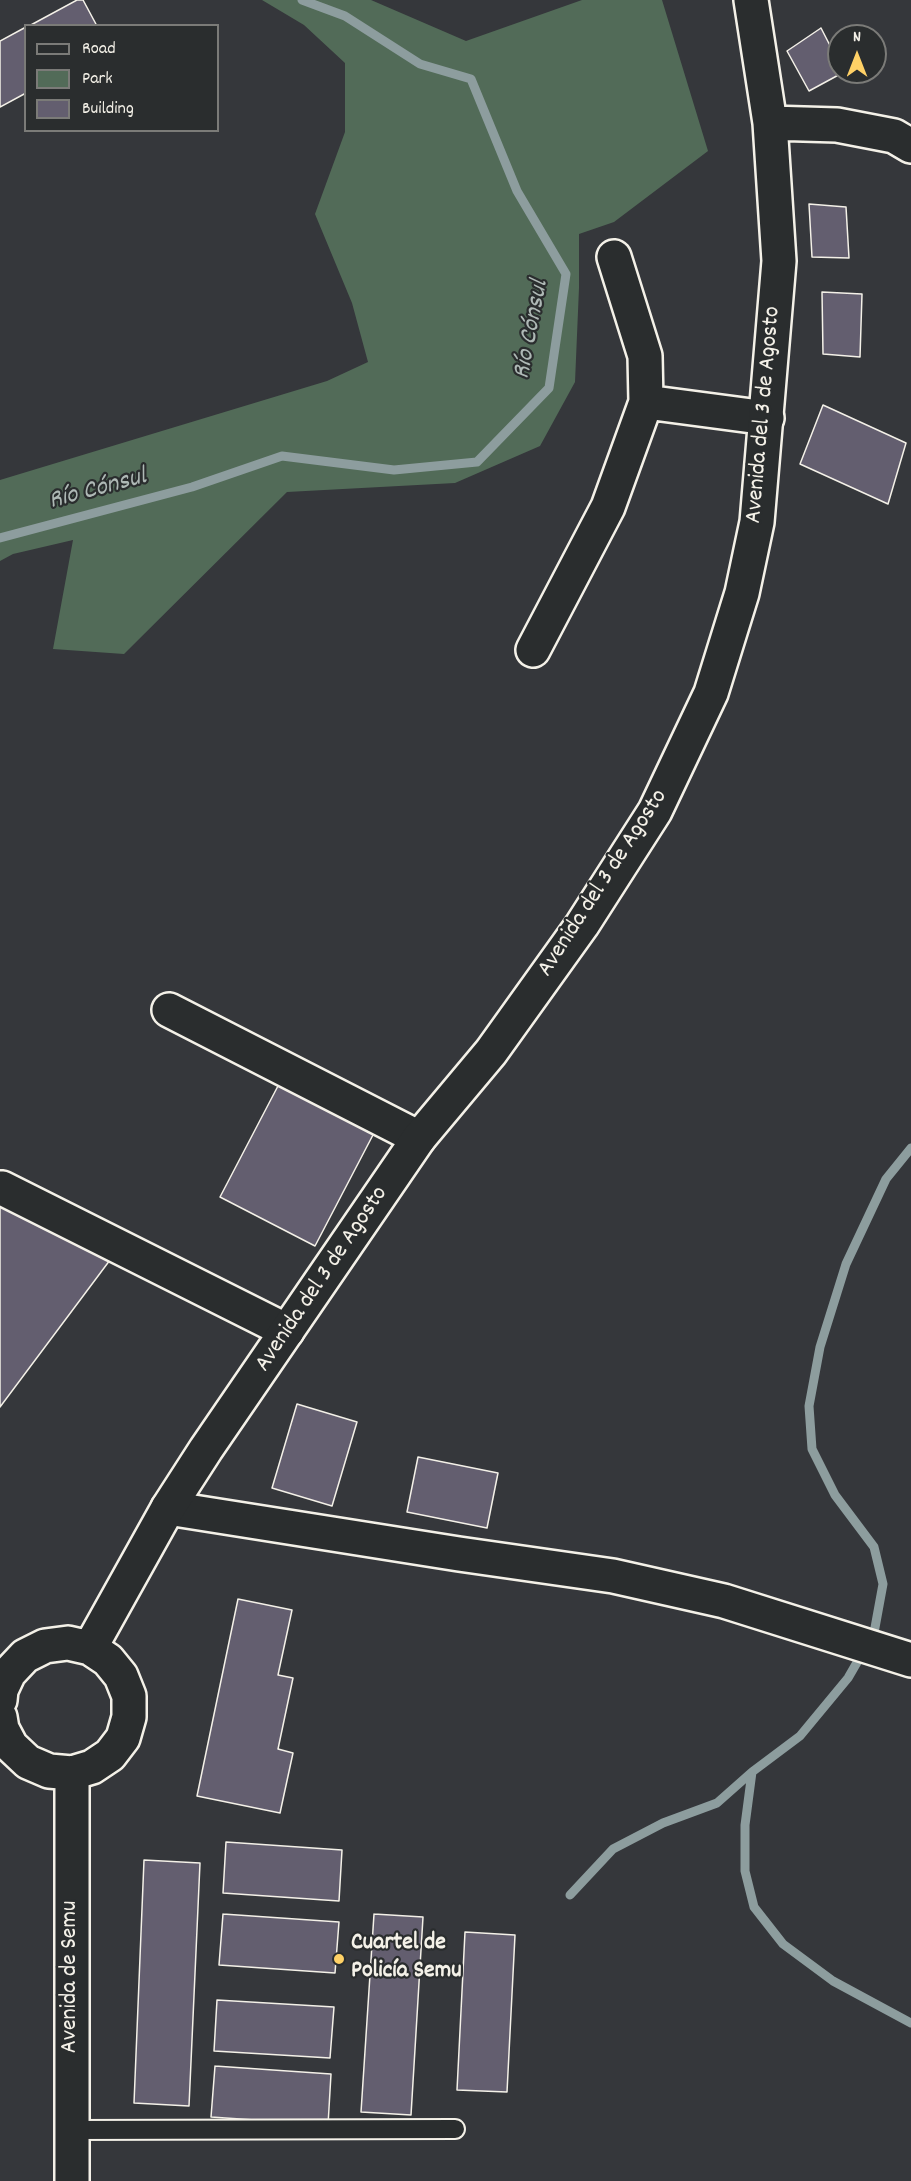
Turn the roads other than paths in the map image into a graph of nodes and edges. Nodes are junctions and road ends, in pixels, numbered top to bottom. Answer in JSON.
{"nodes":[{"id":1,"x":751,"y":0,"type":"edge"},
{"id":2,"x":770,"y":123,"type":"junction"},
{"id":3,"x":911,"y":146,"type":"edge"},
{"id":4,"x":614,"y":257,"type":"dead end"},
{"id":5,"x":646,"y":402,"type":"junction"},
{"id":6,"x":766,"y":418,"type":"junction"},
{"id":7,"x":533,"y":650,"type":"dead end"},
{"id":8,"x":169,"y":1010,"type":"dead end"},
{"id":9,"x":419,"y":1138,"type":"junction"},
{"id":10,"x":2,"y":1188,"type":"dead end"},
{"id":11,"x":288,"y":1331,"type":"junction"},
{"id":12,"x":168,"y":1508,"type":"junction"},
{"id":13,"x":90,"y":1648,"type":"junction"},
{"id":14,"x":899,"y":1656,"type":"edge"},
{"id":15,"x":0,"y":1700,"type":"edge"},
{"id":16,"x":4,"y":1738,"type":"edge"},
{"id":17,"x":72,"y":1773,"type":"junction"},
{"id":18,"x":455,"y":2129,"type":"dead end"},
{"id":19,"x":72,"y":2130,"type":"junction"},
{"id":20,"x":72,"y":2181,"type":"edge"}],
"edges":[{"from":1,"to":2,"type":"main road","name":"Avenida del 3 de Agosto"},
{"from":2,"to":3,"type":"main road"},
{"from":2,"to":6,"type":"main road","name":"Avenida del 3 de Agosto"},
{"from":4,"to":5,"type":"main road"},
{"from":5,"to":6,"type":"main road"},
{"from":5,"to":7,"type":"main road"},
{"from":6,"to":9,"type":"main road","name":"Avenida del 3 de Agosto"},
{"from":8,"to":9,"type":"main road"},
{"from":9,"to":11,"type":"main road","name":"Avenida del 3 de Agosto"},
{"from":10,"to":11,"type":"main road"},
{"from":11,"to":12,"type":"main road","name":"Avenida del 3 de Agosto"},
{"from":12,"to":13,"type":"main road","name":"Avenida del 3 de Agosto"},
{"from":12,"to":14,"type":"main road"},
{"from":13,"to":15,"type":"main road"},
{"from":13,"to":17,"type":"main road"},
{"from":16,"to":17,"type":"main road"},
{"from":17,"to":19,"type":"main road","name":"Avenida de Semu"},
{"from":18,"to":19,"type":"lane"},
{"from":19,"to":20,"type":"main road","name":"Avenida de Semu"}]}
